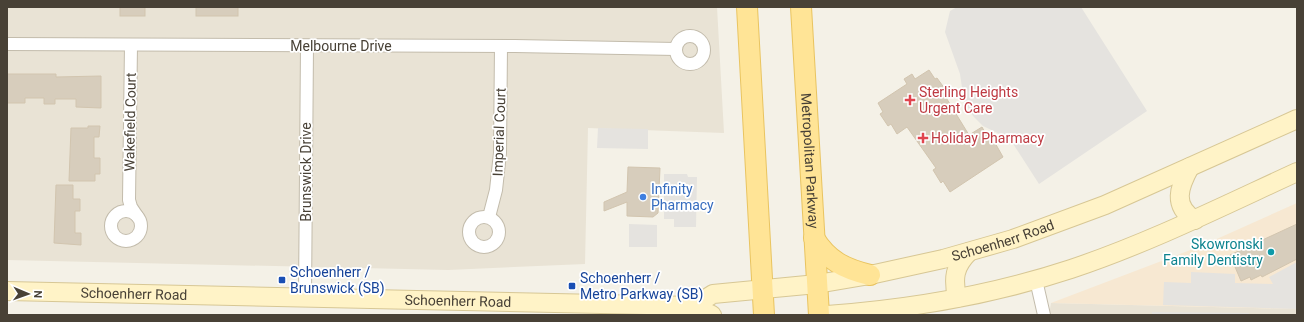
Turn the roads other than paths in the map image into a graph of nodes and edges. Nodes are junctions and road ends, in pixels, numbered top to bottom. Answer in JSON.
{"nodes":[{"id":1,"x":747,"y":7,"type":"edge"},
{"id":2,"x":801,"y":7,"type":"edge"},
{"id":3,"x":7,"y":44,"type":"edge"},
{"id":4,"x":131,"y":45,"type":"junction"},
{"id":5,"x":307,"y":46,"type":"junction"},
{"id":6,"x":501,"y":46,"type":"junction"},
{"id":7,"x":676,"y":49,"type":"dead end"},
{"id":8,"x":1297,"y":119,"type":"edge"},
{"id":9,"x":1190,"y":167,"type":"junction"},
{"id":10,"x":1297,"y":172,"type":"edge"},
{"id":11,"x":129,"y":200,"type":"junction"},
{"id":12,"x":118,"y":213,"type":"junction"},
{"id":13,"x":137,"y":216,"type":"junction"},
{"id":14,"x":489,"y":217,"type":"dead end"},
{"id":15,"x":1195,"y":220,"type":"junction"},
{"id":16,"x":814,"y":238,"type":"junction"},
{"id":17,"x":969,"y":252,"type":"junction"},
{"id":18,"x":870,"y":275,"type":"junction"},
{"id":19,"x":1036,"y":280,"type":"junction"},
{"id":20,"x":817,"y":284,"type":"junction"},
{"id":21,"x":763,"y":290,"type":"junction"},
{"id":22,"x":7,"y":291,"type":"edge"},
{"id":23,"x":305,"y":298,"type":"junction"},
{"id":24,"x":957,"y":298,"type":"junction"},
{"id":25,"x":694,"y":306,"type":"junction"},
{"id":26,"x":712,"y":315,"type":"edge"},
{"id":27,"x":764,"y":315,"type":"edge"},
{"id":28,"x":819,"y":315,"type":"edge"},
{"id":29,"x":827,"y":315,"type":"edge"},
{"id":30,"x":1044,"y":315,"type":"edge"}],
"edges":[{"from":1,"to":21,"type":"main road"},
{"from":2,"to":16,"type":"main road","name":"Metropolitan Parkway"},
{"from":3,"to":4,"type":"street","name":"Melbourne Drive"},
{"from":4,"to":5,"type":"street","name":"Melbourne Drive"},
{"from":4,"to":11,"type":"street","name":"Wakefield Court"},
{"from":5,"to":6,"type":"street","name":"Melbourne Drive"},
{"from":5,"to":23,"type":"street","name":"Brunswick Drive"},
{"from":6,"to":7,"type":"street","name":"Melbourne Drive"},
{"from":6,"to":14,"type":"street","name":"Imperial Court"},
{"from":8,"to":9,"type":"main road","name":"Schoenherr Road"},
{"from":9,"to":15,"type":"main road"},
{"from":9,"to":17,"type":"main road","name":"Schoenherr Road"},
{"from":10,"to":15,"type":"main road"},
{"from":11,"to":12,"type":"street","name":"Wakefield Court"},
{"from":11,"to":13,"type":"street","name":"Wakefield Court"},
{"from":12,"to":13,"type":"street"},
{"from":12,"to":13,"type":"street","name":"Wakefield Court"},
{"from":15,"to":19,"type":"main road"},
{"from":16,"to":18,"type":"main road"},
{"from":16,"to":20,"type":"main road","name":"Metropolitan Parkway"},
{"from":17,"to":18,"type":"main road","name":"Schoenherr Road"},
{"from":17,"to":24,"type":"main road"},
{"from":18,"to":20,"type":"main road","name":"Schoenherr Road"},
{"from":19,"to":24,"type":"main road"},
{"from":19,"to":30,"type":"street"},
{"from":20,"to":21,"type":"main road","name":"Schoenherr Road"},
{"from":20,"to":28,"type":"main road","name":"Metropolitan Parkway"},
{"from":21,"to":25,"type":"main road","name":"Schoenherr Road"},
{"from":21,"to":27,"type":"main road"},
{"from":22,"to":23,"type":"main road","name":"Schoenherr Road"},
{"from":23,"to":25,"type":"main road","name":"Schoenherr Road"},
{"from":24,"to":29,"type":"main road"},
{"from":25,"to":26,"type":"main road","name":"Schoenherr Road"}]}
